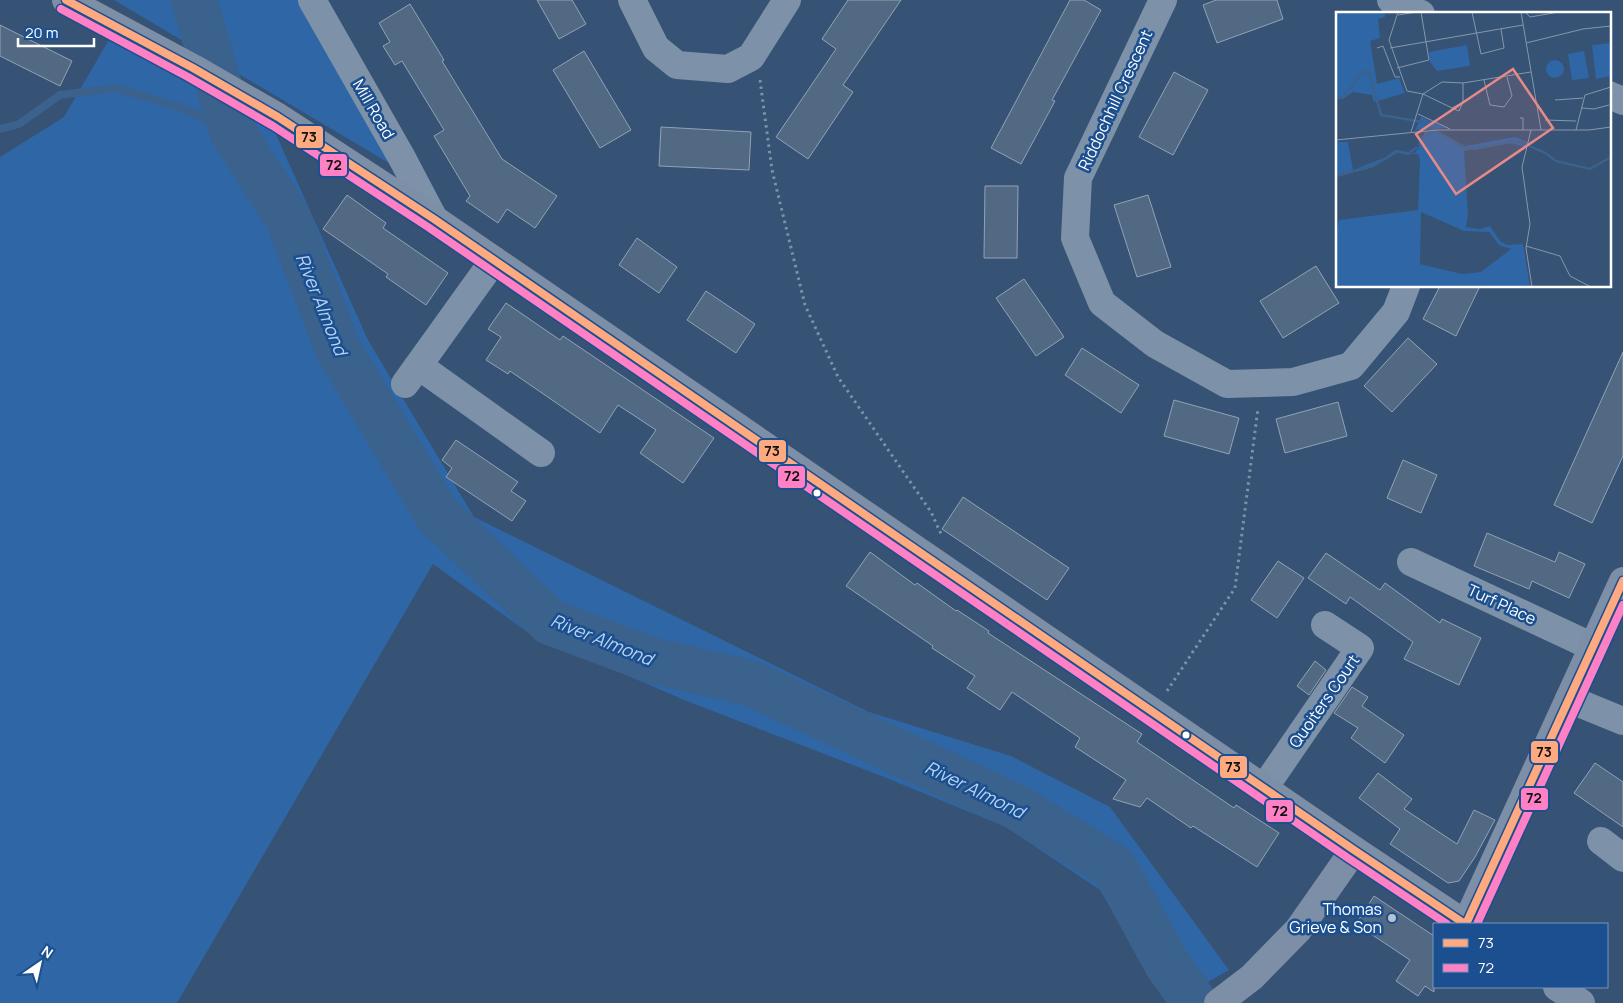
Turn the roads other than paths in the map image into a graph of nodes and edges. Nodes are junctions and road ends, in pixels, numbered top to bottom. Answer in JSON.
{"nodes":[{"id":1,"x":66,"y":0,"type":"edge"},
{"id":2,"x":312,"y":0,"type":"edge"},
{"id":3,"x":632,"y":0,"type":"edge"},
{"id":4,"x":787,"y":0,"type":"edge"},
{"id":5,"x":1163,"y":0,"type":"edge"},
{"id":6,"x":1391,"y":0,"type":"edge"},
{"id":7,"x":1418,"y":12,"type":"edge"},
{"id":8,"x":1610,"y":95,"type":"edge"},
{"id":9,"x":1623,"y":101,"type":"edge"},
{"id":10,"x":434,"y":220,"type":"junction"},
{"id":11,"x":494,"y":260,"type":"junction"},
{"id":12,"x":1405,"y":288,"type":"edge"},
{"id":13,"x":541,"y":453,"type":"dead end"},
{"id":14,"x":1411,"y":562,"type":"dead end"},
{"id":15,"x":1623,"y":581,"type":"edge"},
{"id":16,"x":1325,"y":625,"type":"dead end"},
{"id":17,"x":1593,"y":648,"type":"junction"},
{"id":18,"x":1569,"y":699,"type":"junction"},
{"id":19,"x":1623,"y":721,"type":"edge"},
{"id":20,"x":1264,"y":788,"type":"junction"},
{"id":21,"x":1601,"y":841,"type":"dead end"},
{"id":22,"x":1354,"y":850,"type":"junction"},
{"id":23,"x":1623,"y":858,"type":"edge"},
{"id":24,"x":1464,"y":923,"type":"edge"},
{"id":25,"x":1466,"y":923,"type":"edge"},
{"id":26,"x":1558,"y":988,"type":"edge"},
{"id":27,"x":1218,"y":1003,"type":"edge"},
{"id":28,"x":1581,"y":1003,"type":"edge"}],
"edges":[{"from":1,"to":10,"type":"main road"},
{"from":2,"to":10,"type":"street","name":"Mill Road"},
{"from":3,"to":4,"type":"street"},
{"from":5,"to":12,"type":"street","name":"Riddochhill Crescent"},
{"from":6,"to":7,"type":"street"},
{"from":8,"to":9,"type":"street"},
{"from":10,"to":11,"type":"main road"},
{"from":11,"to":13,"type":"street"},
{"from":11,"to":20,"type":"main road"},
{"from":14,"to":17,"type":"street","name":"Turf Place"},
{"from":15,"to":17,"type":"main road"},
{"from":16,"to":20,"type":"street","name":"Quoiters Court"},
{"from":17,"to":18,"type":"main road"},
{"from":18,"to":19,"type":"street"},
{"from":18,"to":25,"type":"main road"},
{"from":20,"to":22,"type":"main road"},
{"from":21,"to":23,"type":"street"},
{"from":22,"to":24,"type":"main road"},
{"from":22,"to":27,"type":"main road"},
{"from":26,"to":28,"type":"main road"}]}
